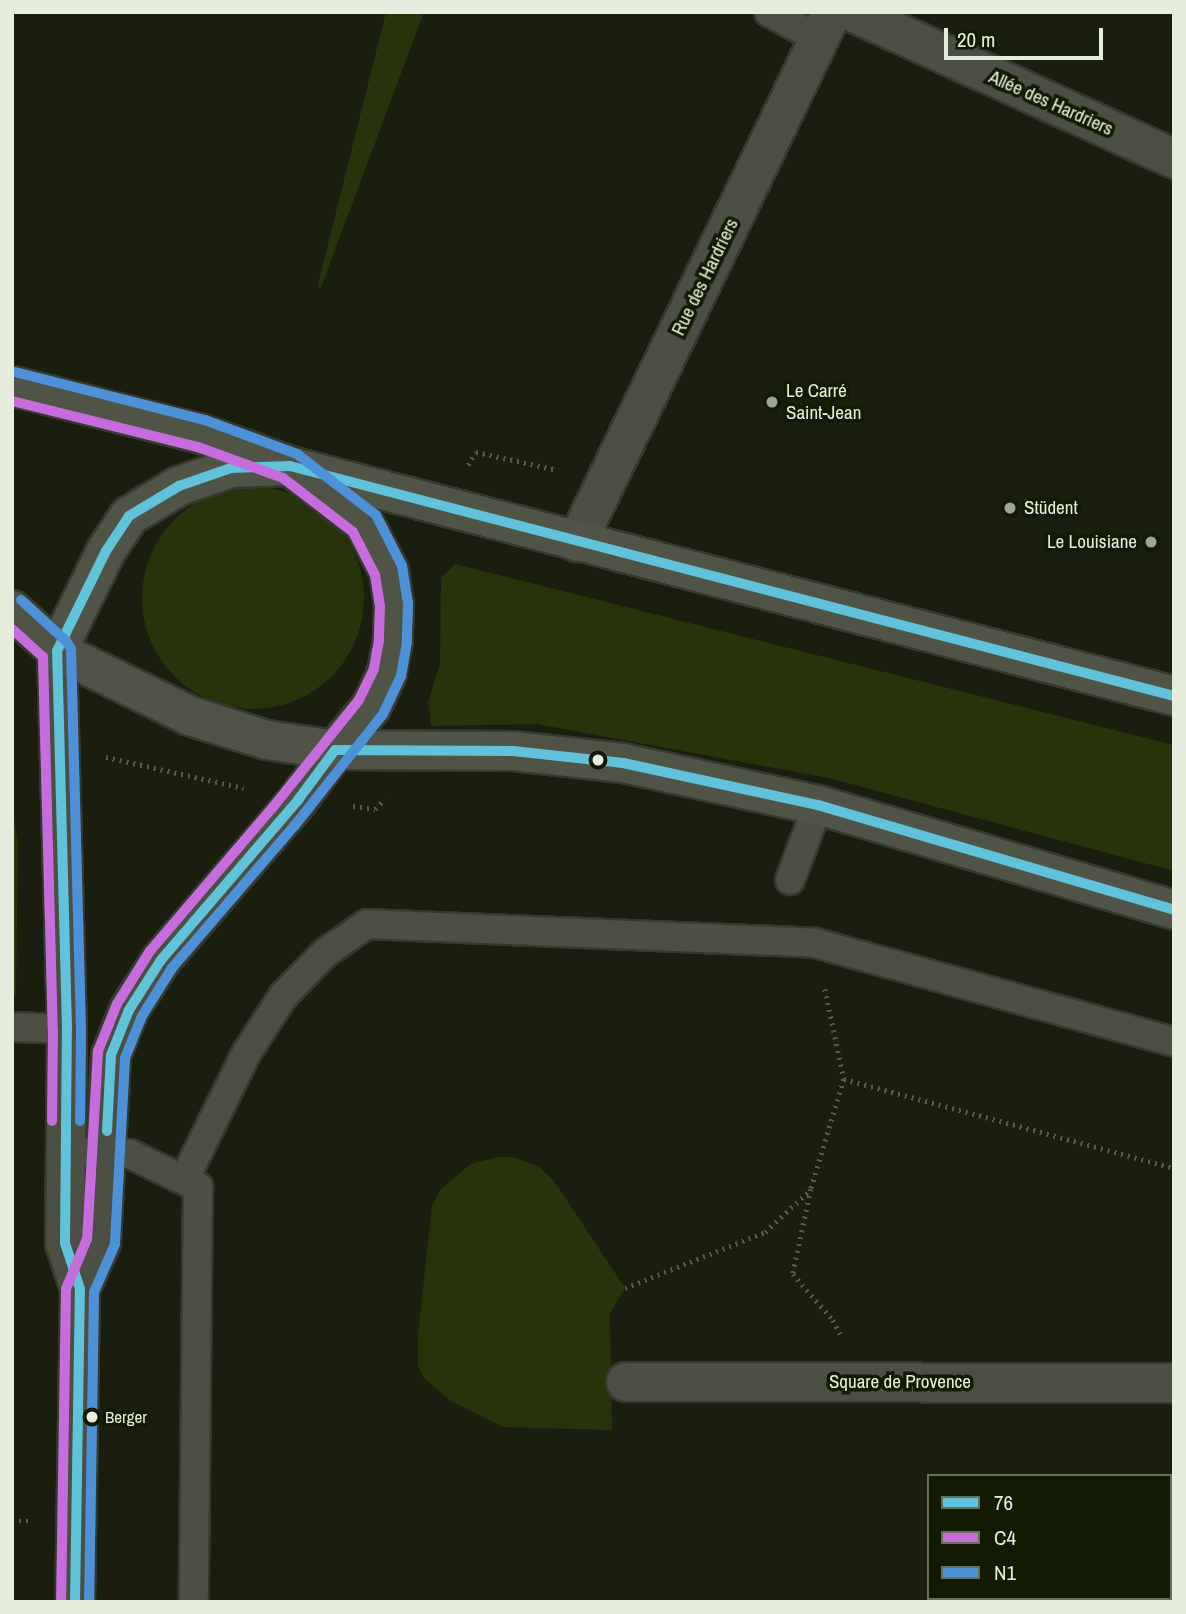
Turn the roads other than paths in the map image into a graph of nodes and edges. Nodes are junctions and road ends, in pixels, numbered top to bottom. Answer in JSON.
{"nodes":[{"id":1,"x":769,"y":12,"type":"edge"},
{"id":2,"x":852,"y":12,"type":"edge"},
{"id":3,"x":826,"y":25,"type":"edge"},
{"id":4,"x":1174,"y":159,"type":"edge"},
{"id":5,"x":12,"y":386,"type":"edge"},
{"id":6,"x":290,"y":466,"type":"junction"},
{"id":7,"x":577,"y":542,"type":"junction"},
{"id":8,"x":12,"y":610,"type":"edge"},
{"id":9,"x":57,"y":651,"type":"junction"},
{"id":10,"x":1174,"y":696,"type":"edge"},
{"id":11,"x":335,"y":750,"type":"junction"},
{"id":12,"x":818,"y":805,"type":"junction"},
{"id":13,"x":790,"y":880,"type":"dead end"},
{"id":14,"x":1174,"y":910,"type":"edge"},
{"id":15,"x":12,"y":1027,"type":"edge"},
{"id":16,"x":67,"y":1029,"type":"junction"},
{"id":17,"x":1174,"y":1042,"type":"edge"},
{"id":18,"x":66,"y":1151,"type":"junction"},
{"id":19,"x":106,"y":1151,"type":"junction"},
{"id":20,"x":184,"y":1180,"type":"junction"},
{"id":21,"x":80,"y":1289,"type":"junction"},
{"id":22,"x":626,"y":1382,"type":"dead end"},
{"id":23,"x":1174,"y":1383,"type":"edge"},
{"id":24,"x":75,"y":1602,"type":"edge"},
{"id":25,"x":194,"y":1602,"type":"edge"}],
"edges":[{"from":1,"to":3,"type":"lane"},
{"from":2,"to":4,"type":"street","name":"Allée des Hardriers"},
{"from":3,"to":7,"type":"street","name":"Rue des Hardriers"},
{"from":5,"to":6,"type":"main road"},
{"from":6,"to":7,"type":"main road"},
{"from":6,"to":9,"type":"main road"},
{"from":6,"to":11,"type":"main road"},
{"from":7,"to":10,"type":"main road"},
{"from":8,"to":9,"type":"main road"},
{"from":9,"to":11,"type":"main road"},
{"from":9,"to":16,"type":"street"},
{"from":11,"to":12,"type":"main road"},
{"from":11,"to":19,"type":"street"},
{"from":12,"to":13,"type":"lane"},
{"from":12,"to":14,"type":"main road"},
{"from":15,"to":16,"type":"lane"},
{"from":16,"to":18,"type":"street"},
{"from":17,"to":20,"type":"lane"},
{"from":18,"to":19,"type":"lane"},
{"from":18,"to":21,"type":"street"},
{"from":19,"to":20,"type":"lane"},
{"from":19,"to":21,"type":"street"},
{"from":20,"to":25,"type":"lane"},
{"from":21,"to":24,"type":"street"},
{"from":22,"to":23,"type":"street","name":"Square de Provence"}]}
